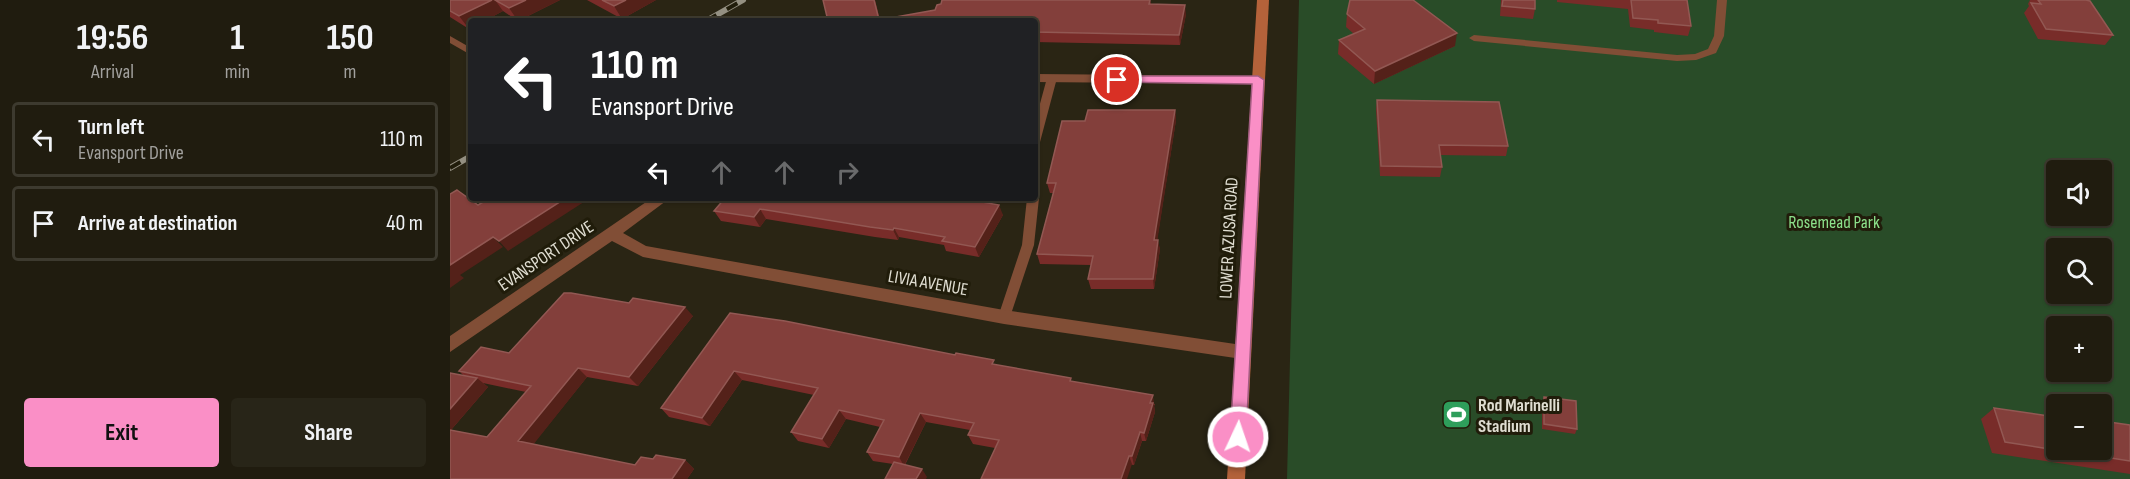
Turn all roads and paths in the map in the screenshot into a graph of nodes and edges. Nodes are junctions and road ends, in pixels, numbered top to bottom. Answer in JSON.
{"nodes":[{"id":1,"x":1263,"y":0,"type":"edge"},
{"id":2,"x":1722,"y":0,"type":"edge"},
{"id":3,"x":1474,"y":38,"type":"dead end"},
{"id":4,"x":450,"y":39,"type":"edge"},
{"id":5,"x":468,"y":50,"type":"edge"},
{"id":6,"x":1038,"y":78,"type":"edge"},
{"id":7,"x":1052,"y":78,"type":"junction"},
{"id":8,"x":1258,"y":80,"type":"junction"},
{"id":9,"x":1038,"y":131,"type":"edge"},
{"id":10,"x":659,"y":201,"type":"edge"},
{"id":11,"x":1033,"y":201,"type":"edge"},
{"id":12,"x":612,"y":234,"type":"junction"},
{"id":13,"x":1004,"y":317,"type":"junction"},
{"id":14,"x":450,"y":345,"type":"edge"},
{"id":15,"x":1242,"y":352,"type":"junction"},
{"id":16,"x":1236,"y":479,"type":"edge"}],
"edges":[{"from":1,"to":8,"type":"main road","name":"LOWER AZUSA ROAD"},
{"from":2,"to":3,"type":"lane"},
{"from":4,"to":5,"type":"lane"},
{"from":6,"to":7,"type":"street"},
{"from":7,"to":8,"type":"street"},
{"from":7,"to":9,"type":"lane"},
{"from":8,"to":15,"type":"main road","name":"LOWER AZUSA ROAD"},
{"from":10,"to":12,"type":"street","name":"EVANSPORT DRIVE"},
{"from":11,"to":13,"type":"lane"},
{"from":12,"to":13,"type":"street","name":"LIVIA AVENUE"},
{"from":12,"to":14,"type":"street","name":"EVANSPORT DRIVE"},
{"from":13,"to":15,"type":"street","name":"LIVIA AVENUE"},
{"from":15,"to":16,"type":"main road","name":"LOWER AZUSA ROAD"}]}
